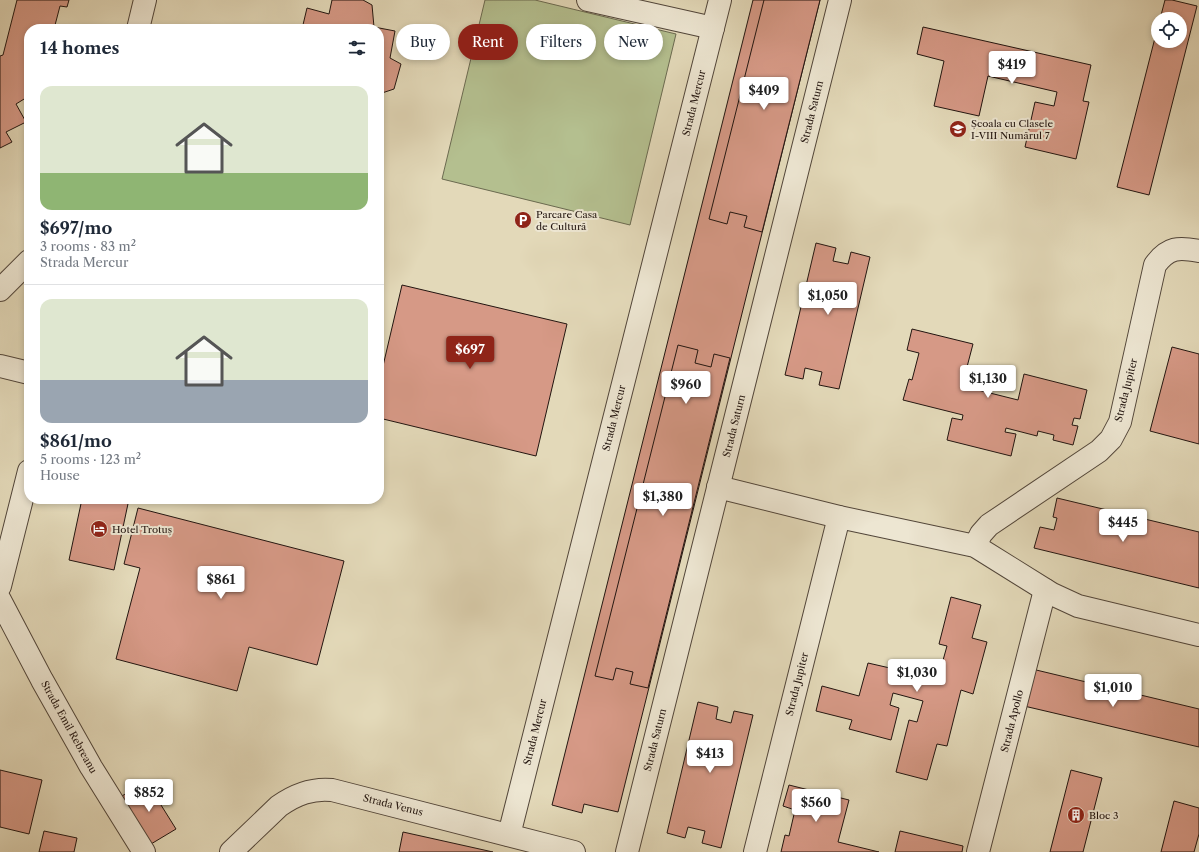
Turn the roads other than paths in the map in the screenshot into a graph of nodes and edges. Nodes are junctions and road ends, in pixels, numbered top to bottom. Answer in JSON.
{"nodes":[{"id":1,"x":145,"y":0,"type":"edge"},
{"id":2,"x":588,"y":0,"type":"edge"},
{"id":3,"x":720,"y":0,"type":"edge"},
{"id":4,"x":840,"y":0,"type":"edge"},
{"id":5,"x":139,"y":24,"type":"edge"},
{"id":6,"x":713,"y":28,"type":"junction"},
{"id":7,"x":1199,"y":252,"type":"edge"},
{"id":8,"x":24,"y":266,"type":"edge"},
{"id":9,"x":0,"y":290,"type":"edge"},
{"id":10,"x":0,"y":366,"type":"edge"},
{"id":11,"x":24,"y":372,"type":"edge"},
{"id":12,"x":718,"y":487,"type":"junction"},
{"id":13,"x":24,"y":491,"type":"edge"},
{"id":14,"x":838,"y":516,"type":"junction"},
{"id":15,"x":976,"y":546,"type":"junction"},
{"id":16,"x":0,"y":586,"type":"edge"},
{"id":17,"x":1045,"y":590,"type":"junction"},
{"id":18,"x":0,"y":600,"type":"edge"},
{"id":19,"x":1199,"y":635,"type":"edge"},
{"id":20,"x":509,"y":835,"type":"junction"},
{"id":21,"x":144,"y":852,"type":"edge"},
{"id":22,"x":231,"y":852,"type":"edge"},
{"id":23,"x":574,"y":852,"type":"edge"},
{"id":24,"x":627,"y":852,"type":"edge"},
{"id":25,"x":755,"y":852,"type":"edge"},
{"id":26,"x":978,"y":852,"type":"edge"}],
"edges":[{"from":1,"to":5,"type":"street"},
{"from":2,"to":6,"type":"street"},
{"from":3,"to":6,"type":"street","name":"Strada Mercur"},
{"from":4,"to":12,"type":"street","name":"Strada Saturn"},
{"from":6,"to":20,"type":"street","name":"Strada Mercur"},
{"from":7,"to":15,"type":"street","name":"Strada Jupiter"},
{"from":8,"to":9,"type":"street"},
{"from":10,"to":11,"type":"street"},
{"from":12,"to":14,"type":"street"},
{"from":12,"to":24,"type":"street","name":"Strada Saturn"},
{"from":13,"to":16,"type":"street"},
{"from":14,"to":15,"type":"street"},
{"from":14,"to":25,"type":"street","name":"Strada Jupiter"},
{"from":15,"to":17,"type":"street"},
{"from":17,"to":19,"type":"street"},
{"from":17,"to":26,"type":"street","name":"Strada Apollo"},
{"from":18,"to":21,"type":"street","name":"Strada Emil Rebreanu"},
{"from":20,"to":22,"type":"street","name":"Strada Venus"},
{"from":20,"to":23,"type":"street","name":"Strada Venus"}]}
